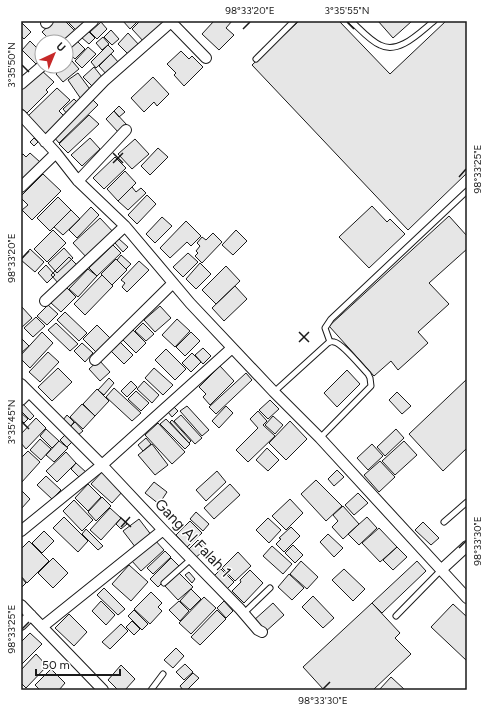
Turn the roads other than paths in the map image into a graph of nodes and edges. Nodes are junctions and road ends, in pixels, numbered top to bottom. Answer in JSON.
{"nodes":[{"id":1,"x":93,"y":21,"type":"edge"},
{"id":2,"x":294,"y":21,"type":"edge"},
{"id":3,"x":351,"y":21,"type":"edge"},
{"id":4,"x":434,"y":21,"type":"edge"},
{"id":5,"x":171,"y":22,"type":"edge"},
{"id":6,"x":74,"y":38,"type":"edge"},
{"id":7,"x":206,"y":58,"type":"dead end"},
{"id":8,"x":256,"y":59,"type":"dead end"},
{"id":9,"x":34,"y":73,"type":"edge"},
{"id":10,"x":21,"y":84,"type":"edge"},
{"id":11,"x":22,"y":118,"type":"edge"},
{"id":12,"x":126,"y":130,"type":"dead end"},
{"id":13,"x":45,"y":142,"type":"junction"},
{"id":14,"x":56,"y":153,"type":"junction"},
{"id":15,"x":78,"y":181,"type":"junction"},
{"id":16,"x":21,"y":187,"type":"edge"},
{"id":17,"x":467,"y":190,"type":"edge"},
{"id":18,"x":126,"y":226,"type":"junction"},
{"id":19,"x":173,"y":283,"type":"junction"},
{"id":20,"x":45,"y":301,"type":"dead end"},
{"id":21,"x":330,"y":342,"type":"junction"},
{"id":22,"x":232,"y":348,"type":"junction"},
{"id":23,"x":95,"y":360,"type":"dead end"},
{"id":24,"x":21,"y":384,"type":"edge"},
{"id":25,"x":29,"y":392,"type":"junction"},
{"id":26,"x":274,"y":392,"type":"junction"},
{"id":27,"x":21,"y":400,"type":"edge"},
{"id":28,"x":320,"y":438,"type":"junction"},
{"id":29,"x":102,"y":465,"type":"junction"},
{"id":30,"x":467,"y":502,"type":"edge"},
{"id":31,"x":444,"y":522,"type":"dead end"},
{"id":32,"x":163,"y":530,"type":"junction"},
{"id":33,"x":21,"y":531,"type":"edge"},
{"id":34,"x":467,"y":546,"type":"edge"},
{"id":35,"x":191,"y":559,"type":"junction"},
{"id":36,"x":441,"y":570,"type":"junction"},
{"id":37,"x":164,"y":583,"type":"dead end"},
{"id":38,"x":270,"y":588,"type":"dead end"},
{"id":39,"x":467,"y":598,"type":"edge"},
{"id":40,"x":21,"y":605,"type":"edge"},
{"id":41,"x":244,"y":613,"type":"junction"},
{"id":42,"x":31,"y":615,"type":"junction"},
{"id":43,"x":396,"y":616,"type":"dead end"},
{"id":44,"x":21,"y":624,"type":"edge"},
{"id":45,"x":42,"y":627,"type":"junction"},
{"id":46,"x":262,"y":632,"type":"dead end"},
{"id":47,"x":163,"y":674,"type":"dead end"},
{"id":48,"x":104,"y":690,"type":"edge"},
{"id":49,"x":151,"y":690,"type":"edge"}],
"edges":[{"from":1,"to":6,"type":"street"},
{"from":2,"to":8,"type":"lane"},
{"from":3,"to":4,"type":"lane"},
{"from":5,"to":7,"type":"street"},
{"from":5,"to":13,"type":"street"},
{"from":9,"to":10,"type":"street"},
{"from":11,"to":13,"type":"street"},
{"from":12,"to":15,"type":"street"},
{"from":13,"to":14,"type":"street"},
{"from":14,"to":15,"type":"street"},
{"from":14,"to":16,"type":"street"},
{"from":15,"to":18,"type":"street"},
{"from":17,"to":21,"type":"lane"},
{"from":18,"to":19,"type":"street"},
{"from":18,"to":20,"type":"street"},
{"from":19,"to":22,"type":"street"},
{"from":19,"to":23,"type":"street"},
{"from":21,"to":26,"type":"lane"},
{"from":21,"to":28,"type":"lane"},
{"from":22,"to":26,"type":"street"},
{"from":22,"to":29,"type":"street"},
{"from":24,"to":25,"type":"street","name":"Gang Al Falah 1"},
{"from":25,"to":27,"type":"street"},
{"from":25,"to":29,"type":"street","name":"Gang Al Falah 1"},
{"from":26,"to":28,"type":"street"},
{"from":28,"to":36,"type":"street"},
{"from":29,"to":32,"type":"street","name":"Gang Al Falah 1"},
{"from":29,"to":33,"type":"street"},
{"from":30,"to":31,"type":"lane"},
{"from":32,"to":35,"type":"street","name":"Gang Al Falah 1"},
{"from":32,"to":45,"type":"street"},
{"from":34,"to":36,"type":"street"},
{"from":35,"to":37,"type":"lane"},
{"from":35,"to":41,"type":"street","name":"Gang Al Falah 1"},
{"from":36,"to":39,"type":"street"},
{"from":36,"to":43,"type":"lane"},
{"from":38,"to":41,"type":"lane"},
{"from":40,"to":42,"type":"street"},
{"from":41,"to":46,"type":"street","name":"Gang Al Falah 1"},
{"from":42,"to":44,"type":"street"},
{"from":42,"to":45,"type":"street"},
{"from":45,"to":48,"type":"street"},
{"from":47,"to":49,"type":"lane"}]}
